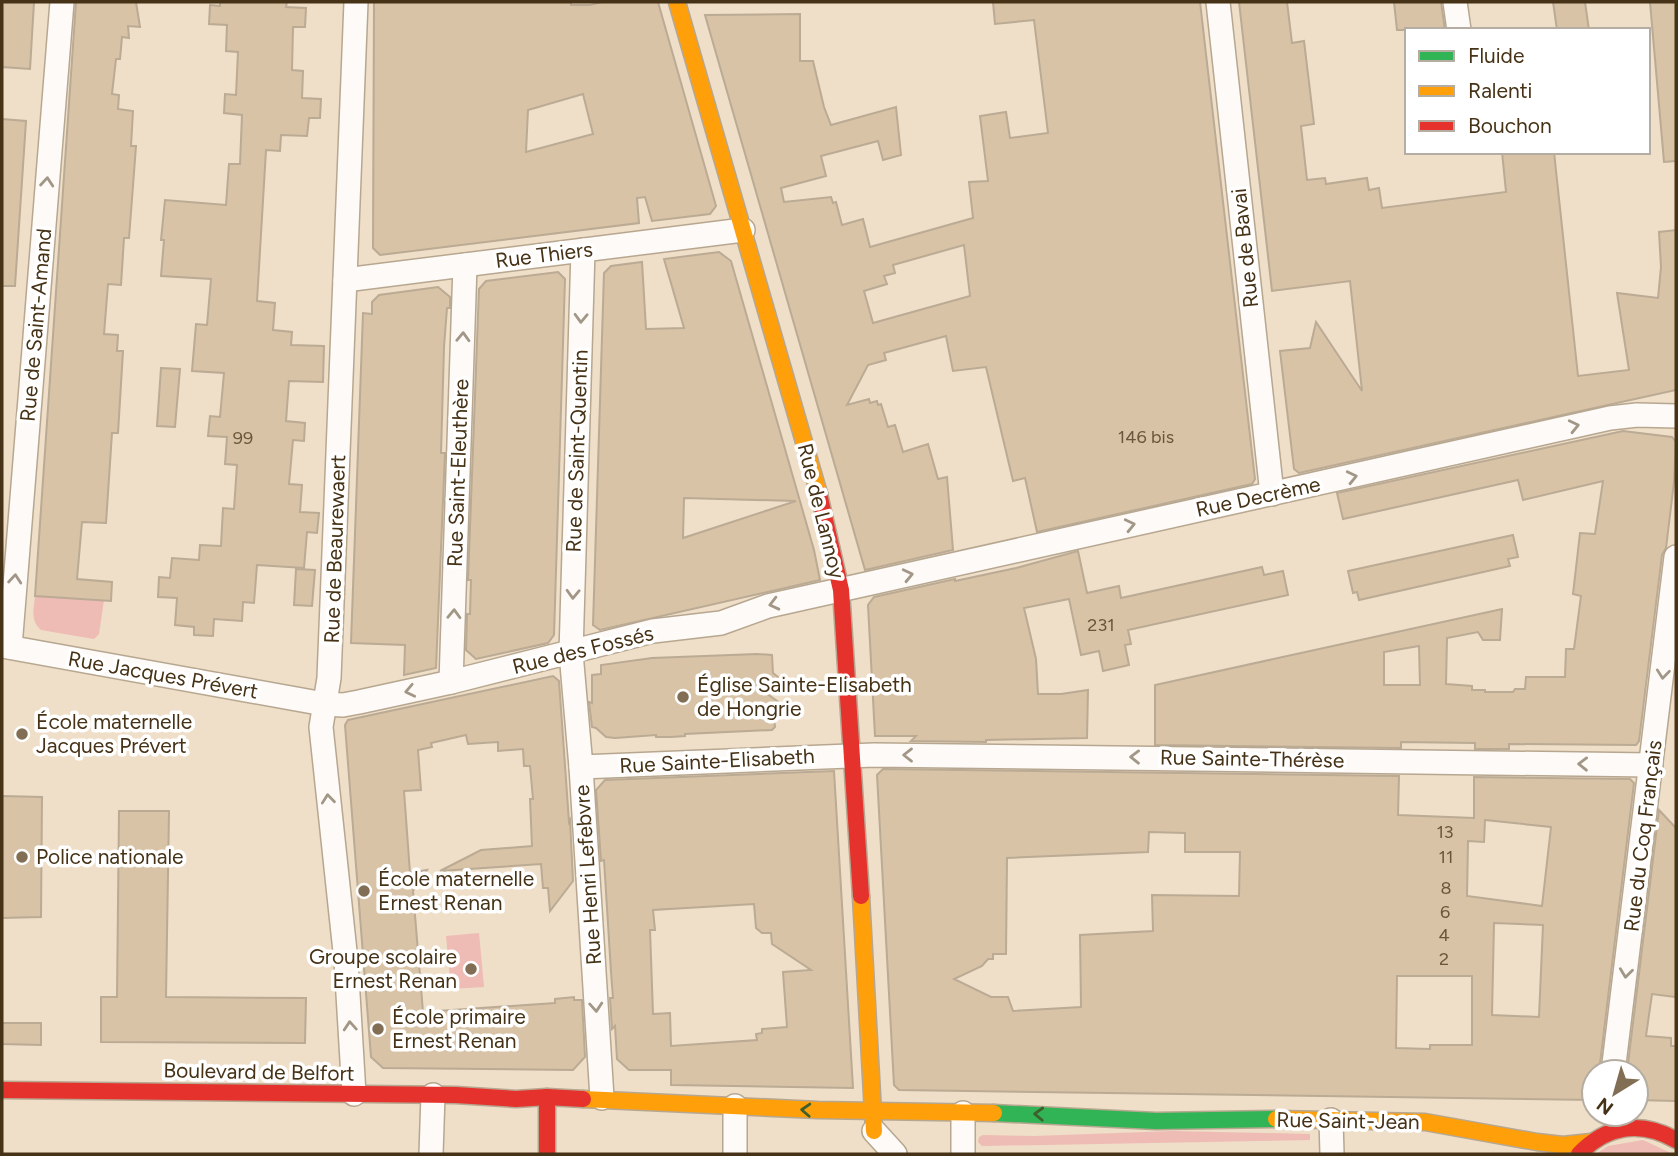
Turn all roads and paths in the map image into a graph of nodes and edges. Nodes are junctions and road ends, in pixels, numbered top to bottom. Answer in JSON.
{"nodes":[{"id":1,"x":62,"y":2,"type":"edge"},
{"id":2,"x":356,"y":2,"type":"edge"},
{"id":3,"x":677,"y":2,"type":"edge"},
{"id":4,"x":1218,"y":2,"type":"edge"},
{"id":5,"x":1455,"y":2,"type":"edge"},
{"id":6,"x":1459,"y":28,"type":"edge"},
{"id":7,"x":743,"y":230,"type":"junction"},
{"id":8,"x":583,"y":250,"type":"junction"},
{"id":9,"x":465,"y":265,"type":"junction"},
{"id":10,"x":345,"y":280,"type":"junction"},
{"id":11,"x":1676,"y":416,"type":"edge"},
{"id":12,"x":1272,"y":494,"type":"junction"},
{"id":13,"x":1676,"y":558,"type":"edge"},
{"id":14,"x":841,"y":590,"type":"junction"},
{"id":15,"x":1674,"y":602,"type":"edge"},
{"id":16,"x":6,"y":647,"type":"edge"},
{"id":17,"x":571,"y":653,"type":"junction"},
{"id":18,"x":451,"y":682,"type":"junction"},
{"id":19,"x":324,"y":704,"type":"junction"},
{"id":20,"x":853,"y":755,"type":"junction"},
{"id":21,"x":1651,"y":765,"type":"junction"},
{"id":22,"x":581,"y":767,"type":"junction"},
{"id":23,"x":1615,"y":1058,"type":"edge"},
{"id":24,"x":2,"y":1090,"type":"edge"},
{"id":25,"x":354,"y":1094,"type":"junction"},
{"id":26,"x":433,"y":1095,"type":"junction"},
{"id":27,"x":601,"y":1098,"type":"junction"},
{"id":28,"x":547,"y":1103,"type":"junction"},
{"id":29,"x":567,"y":1115,"type":"dead end"},
{"id":30,"x":734,"y":1120,"type":"junction"},
{"id":31,"x":1331,"y":1120,"type":"junction"},
{"id":32,"x":1156,"y":1121,"type":"junction"},
{"id":33,"x":870,"y":1124,"type":"junction"},
{"id":34,"x":900,"y":1131,"type":"dead end"},
{"id":35,"x":1041,"y":1131,"type":"dead end"},
{"id":36,"x":963,"y":1132,"type":"edge"},
{"id":37,"x":1594,"y":1136,"type":"edge"},
{"id":38,"x":1673,"y":1136,"type":"edge"},
{"id":39,"x":1537,"y":1142,"type":"junction"},
{"id":40,"x":431,"y":1154,"type":"edge"},
{"id":41,"x":547,"y":1154,"type":"edge"},
{"id":42,"x":735,"y":1154,"type":"edge"},
{"id":43,"x":895,"y":1154,"type":"edge"},
{"id":44,"x":1332,"y":1154,"type":"edge"},
{"id":45,"x":1554,"y":1154,"type":"edge"}],
"edges":[{"from":16,"to":1,"type":"street","name":"Rue de Saint-Amand","one_way":true},
{"from":2,"to":10,"type":"street","name":"Rue de Beaurewaert"},
{"from":3,"to":7,"type":"main road","name":"Rue de Lannoy"},
{"from":4,"to":12,"type":"street","name":"Rue de Bavai"},
{"from":5,"to":6,"type":"street"},
{"from":7,"to":8,"type":"street","name":"Rue Thiers"},
{"from":7,"to":14,"type":"main road","name":"Rue de Lannoy"},
{"from":8,"to":9,"type":"street","name":"Rue Thiers"},
{"from":8,"to":17,"type":"street","name":"Rue de Saint-Quentin","one_way":true},
{"from":9,"to":10,"type":"street","name":"Rue Thiers"},
{"from":18,"to":9,"type":"street","name":"Rue Saint-Eleuthère","one_way":true},
{"from":10,"to":19,"type":"street","name":"Rue de Beaurewaert"},
{"from":12,"to":11,"type":"street","name":"Rue Decrème","one_way":true},
{"from":14,"to":12,"type":"street","name":"Rue Decrème","one_way":true},
{"from":13,"to":15,"type":"street","name":"Rue du Coq Français"},
{"from":14,"to":17,"type":"street","name":"Rue des Fossés","one_way":true},
{"from":14,"to":20,"type":"main road","name":"Rue de Lannoy"},
{"from":15,"to":21,"type":"street","name":"Rue du Coq Français","one_way":true},
{"from":16,"to":19,"type":"street","name":"Rue Jacques Prévert"},
{"from":17,"to":18,"type":"street","name":"Rue des Fossés"},
{"from":17,"to":22,"type":"street","name":"Rue Henri Lefebvre"},
{"from":18,"to":19,"type":"street","name":"Rue des Fossés","one_way":true},
{"from":25,"to":19,"type":"street","name":"Rue de Beaurewaert","one_way":true},
{"from":21,"to":20,"type":"street","name":"Rue Sainte-Thérèse","one_way":true},
{"from":20,"to":22,"type":"street","name":"Rue Sainte-Elisabeth"},
{"from":20,"to":33,"type":"main road","name":"Rue de Lannoy"},
{"from":21,"to":23,"type":"street","name":"Rue du Coq Français","one_way":true},
{"from":22,"to":27,"type":"street","name":"Rue Henri Lefebvre","one_way":true},
{"from":24,"to":25,"type":"main road","name":"Boulevard de Belfort"},
{"from":25,"to":26,"type":"main road","name":"Boulevard de Belfort"},
{"from":26,"to":28,"type":"main road","name":"Boulevard de Belfort"},
{"from":26,"to":40,"type":"street"},
{"from":27,"to":28,"type":"main road","name":"Boulevard de Belfort"},
{"from":27,"to":30,"type":"main road","name":"Boulevard de Belfort"},
{"from":28,"to":29,"type":"main road","name":"Boulevard de Belfort"},
{"from":28,"to":41,"type":"main road"},
{"from":33,"to":30,"type":"main road","name":"Boulevard de Belfort","one_way":true},
{"from":30,"to":42,"type":"street"},
{"from":31,"to":32,"type":"main road","name":"Rue Saint-Jean"},
{"from":31,"to":39,"type":"main road","name":"Rue Saint-Jean"},
{"from":31,"to":44,"type":"street"},
{"from":32,"to":35,"type":"main road","name":"Rue Saint-Jean"},
{"from":32,"to":36,"type":"main road","name":"Rue Saint-Jean","one_way":true},
{"from":33,"to":34,"type":"main road"},
{"from":33,"to":36,"type":"main road","name":"Rue Saint-Jean"},
{"from":33,"to":43,"type":"street"},
{"from":37,"to":38,"type":"main road","name":"Rue Saint-Jean"},
{"from":37,"to":39,"type":"main road","name":"Rue Saint-Jean"},
{"from":39,"to":45,"type":"main road","name":"Rue Saint-Jean"}]}
